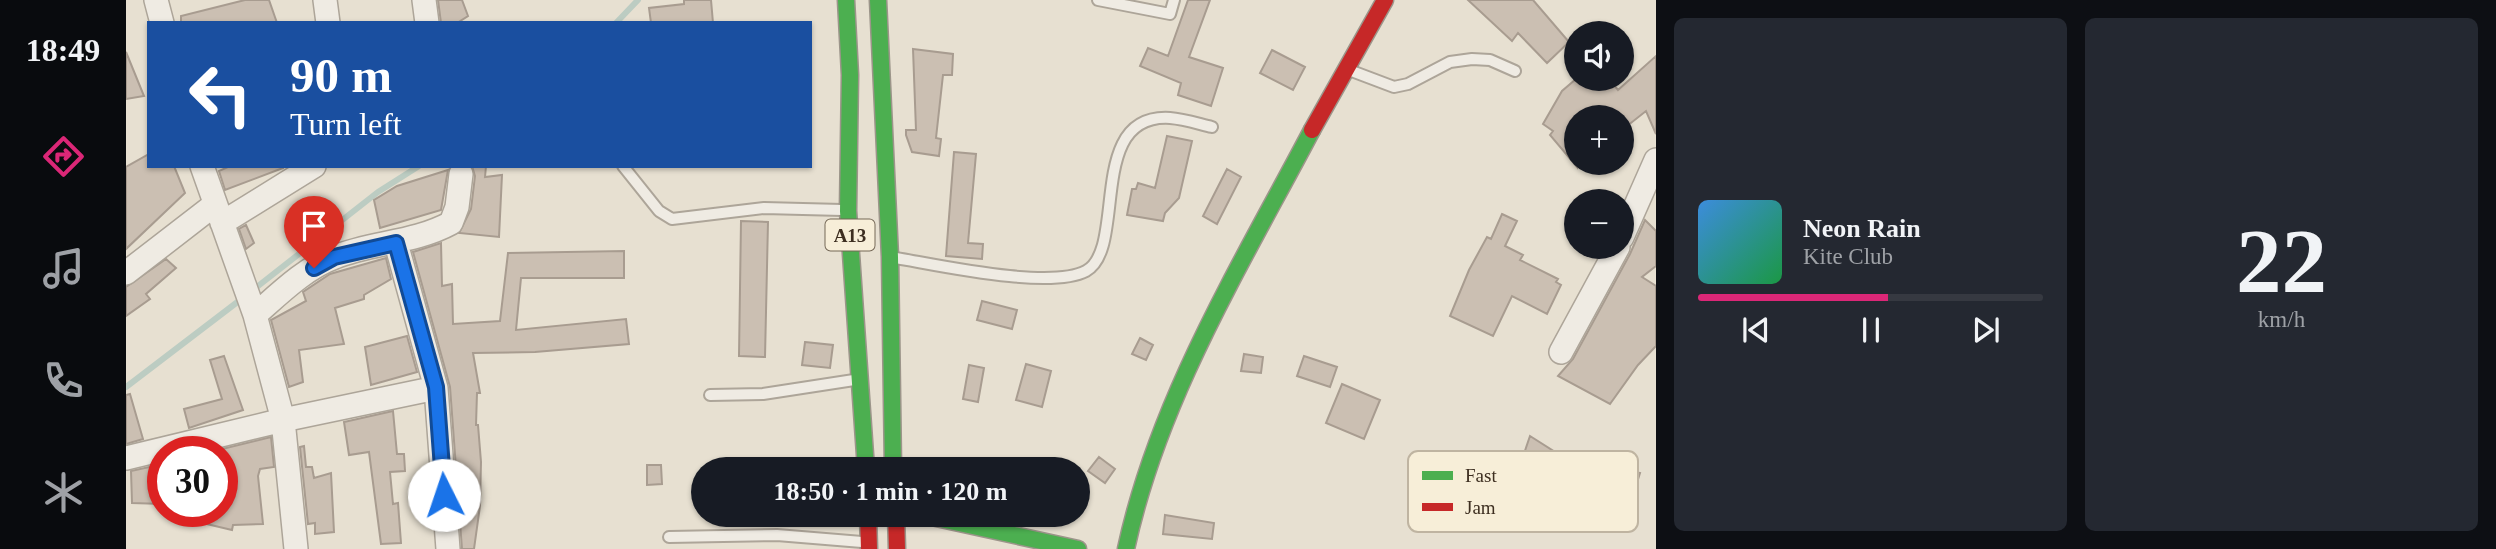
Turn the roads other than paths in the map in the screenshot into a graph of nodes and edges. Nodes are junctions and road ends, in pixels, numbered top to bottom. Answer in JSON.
{"nodes":[{"id":1,"x":156,"y":0,"type":"edge"},
{"id":2,"x":325,"y":0,"type":"edge"},
{"id":3,"x":424,"y":0,"type":"edge"},
{"id":4,"x":846,"y":0,"type":"edge"},
{"id":5,"x":878,"y":0,"type":"edge"},
{"id":6,"x":1098,"y":0,"type":"edge"},
{"id":7,"x":1174,"y":0,"type":"edge"},
{"id":8,"x":1385,"y":0,"type":"edge"},
{"id":9,"x":161,"y":21,"type":"edge"},
{"id":10,"x":328,"y":21,"type":"edge"},
{"id":11,"x":427,"y":21,"type":"edge"},
{"id":12,"x":1343,"y":67,"type":"junction"},
{"id":13,"x":1515,"y":71,"type":"dead end"},
{"id":14,"x":1212,"y":127,"type":"dead end"},
{"id":15,"x":1656,"y":160,"type":"edge"},
{"id":16,"x":203,"y":168,"type":"edge"},
{"id":17,"x":310,"y":168,"type":"edge"},
{"id":18,"x":625,"y":168,"type":"edge"},
{"id":19,"x":460,"y":174,"type":"dead end"},
{"id":20,"x":1634,"y":210,"type":"edge"},
{"id":21,"x":848,"y":211,"type":"junction"},
{"id":22,"x":218,"y":214,"type":"junction"},
{"id":23,"x":396,"y":243,"type":"junction"},
{"id":24,"x":890,"y":257,"type":"junction"},
{"id":25,"x":1611,"y":259,"type":"edge"},
{"id":26,"x":126,"y":273,"type":"edge"},
{"id":27,"x":255,"y":315,"type":"junction"},
{"id":28,"x":1561,"y":352,"type":"dead end"},
{"id":29,"x":861,"y":379,"type":"junction"},
{"id":30,"x":436,"y":387,"type":"junction"},
{"id":31,"x":710,"y":395,"type":"dead end"},
{"id":32,"x":283,"y":420,"type":"junction"},
{"id":33,"x":865,"y":457,"type":"edge"},
{"id":34,"x":893,"y":457,"type":"edge"},
{"id":35,"x":126,"y":458,"type":"edge"},
{"id":36,"x":868,"y":527,"type":"edge"},
{"id":37,"x":896,"y":527,"type":"edge"},
{"id":38,"x":977,"y":527,"type":"edge"},
{"id":39,"x":669,"y":537,"type":"dead end"},
{"id":40,"x":869,"y":546,"type":"edge"},
{"id":41,"x":296,"y":549,"type":"edge"},
{"id":42,"x":448,"y":549,"type":"edge"},
{"id":43,"x":897,"y":549,"type":"edge"},
{"id":44,"x":1078,"y":549,"type":"edge"},
{"id":45,"x":1126,"y":549,"type":"edge"}],
"edges":[{"from":1,"to":9,"type":"street"},
{"from":2,"to":10,"type":"street"},
{"from":3,"to":11,"type":"street"},
{"from":4,"to":21,"type":"main road","number":"A13"},
{"from":5,"to":24,"type":"main road","number":"A13"},
{"from":6,"to":7,"type":"lane"},
{"from":8,"to":12,"type":"main road"},
{"from":12,"to":13,"type":"lane"},
{"from":12,"to":45,"type":"main road"},
{"from":14,"to":24,"type":"lane"},
{"from":15,"to":20,"type":"street"},
{"from":16,"to":22,"type":"street"},
{"from":17,"to":22,"type":"street"},
{"from":18,"to":21,"type":"lane"},
{"from":19,"to":23,"type":"street"},
{"from":21,"to":29,"type":"main road","number":"A13"},
{"from":22,"to":26,"type":"street"},
{"from":22,"to":27,"type":"street"},
{"from":23,"to":27,"type":"street"},
{"from":23,"to":30,"type":"street"},
{"from":24,"to":34,"type":"main road","number":"A13"},
{"from":25,"to":28,"type":"street"},
{"from":27,"to":32,"type":"street"},
{"from":29,"to":31,"type":"lane"},
{"from":29,"to":33,"type":"main road","number":"A13"},
{"from":30,"to":32,"type":"street"},
{"from":30,"to":42,"type":"street"},
{"from":32,"to":35,"type":"street"},
{"from":32,"to":41,"type":"street"},
{"from":36,"to":40,"type":"main road"},
{"from":37,"to":43,"type":"main road"},
{"from":38,"to":44,"type":"main road"},
{"from":39,"to":40,"type":"lane"}]}
